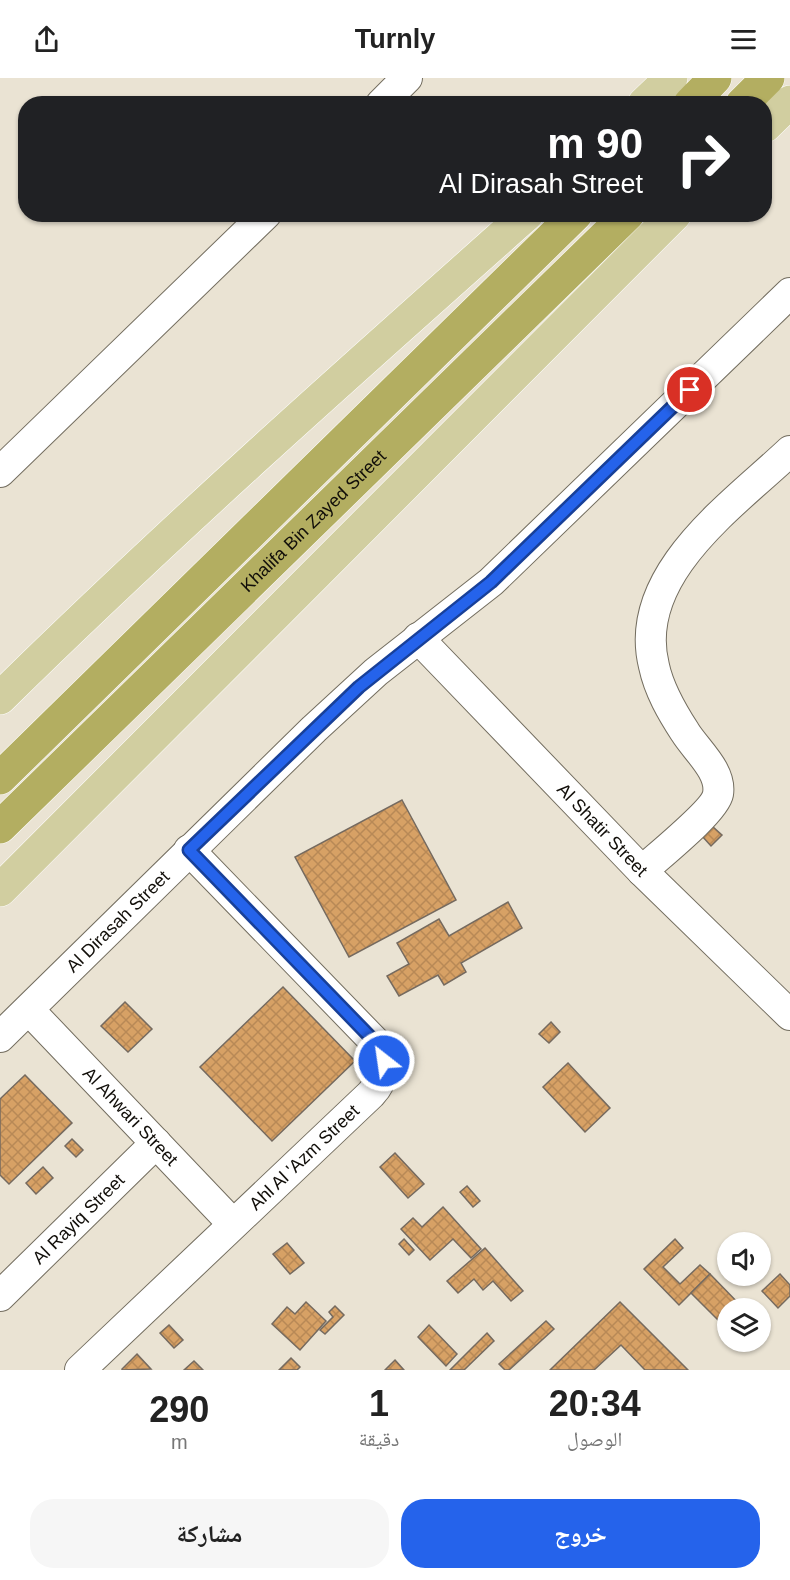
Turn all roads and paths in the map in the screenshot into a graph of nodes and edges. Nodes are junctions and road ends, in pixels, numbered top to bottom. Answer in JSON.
{"nodes":[{"id":1,"x":407,"y":78,"type":"edge"},
{"id":2,"x":671,"y":78,"type":"edge"},
{"id":3,"x":716,"y":78,"type":"edge"},
{"id":4,"x":768,"y":78,"type":"edge"},
{"id":5,"x":389,"y":96,"type":"edge"},
{"id":6,"x":652,"y":96,"type":"edge"},
{"id":7,"x":698,"y":96,"type":"edge"},
{"id":8,"x":750,"y":96,"type":"edge"},
{"id":9,"x":790,"y":102,"type":"edge"},
{"id":10,"x":772,"y":119,"type":"edge"},
{"id":11,"x":258,"y":222,"type":"edge"},
{"id":12,"x":518,"y":222,"type":"edge"},
{"id":13,"x":568,"y":222,"type":"edge"},
{"id":14,"x":620,"y":222,"type":"edge"},
{"id":15,"x":667,"y":222,"type":"edge"},
{"id":16,"x":790,"y":293,"type":"edge"},
{"id":17,"x":790,"y":450,"type":"edge"},
{"id":18,"x":0,"y":472,"type":"edge"},
{"id":19,"x":418,"y":638,"type":"junction"},
{"id":20,"x":0,"y":698,"type":"edge"},
{"id":21,"x":0,"y":778,"type":"edge"},
{"id":22,"x":0,"y":827,"type":"edge"},
{"id":23,"x":189,"y":850,"type":"junction"},
{"id":24,"x":642,"y":871,"type":"junction"},
{"id":25,"x":0,"y":890,"type":"edge"},
{"id":26,"x":29,"y":1010,"type":"junction"},
{"id":27,"x":790,"y":1015,"type":"edge"},
{"id":28,"x":0,"y":1037,"type":"edge"},
{"id":29,"x":156,"y":1143,"type":"junction"},
{"id":30,"x":233,"y":1224,"type":"junction"},
{"id":31,"x":0,"y":1296,"type":"edge"},
{"id":32,"x":80,"y":1370,"type":"edge"}],
"edges":[{"from":1,"to":5,"type":"street"},
{"from":2,"to":6,"type":"main road"},
{"from":3,"to":7,"type":"highway"},
{"from":4,"to":8,"type":"highway"},
{"from":9,"to":10,"type":"main road"},
{"from":11,"to":18,"type":"street"},
{"from":12,"to":20,"type":"main road"},
{"from":13,"to":21,"type":"highway","name":"Khalifa Bin Zayed Street"},
{"from":14,"to":22,"type":"highway","name":"Khalifa Bin Zayed Street"},
{"from":15,"to":25,"type":"main road"},
{"from":16,"to":19,"type":"street","name":"Al Dirasah Street"},
{"from":17,"to":24,"type":"street"},
{"from":19,"to":23,"type":"street","name":"Al Dirasah Street"},
{"from":19,"to":24,"type":"street","name":"Al Shatir Street"},
{"from":23,"to":26,"type":"street","name":"Al Dirasah Street"},
{"from":23,"to":30,"type":"street","name":"Ahl Al 'Azm Street"},
{"from":24,"to":27,"type":"street","name":"Al Shatir Street"},
{"from":26,"to":28,"type":"street","name":"Al Dirasah Street"},
{"from":26,"to":29,"type":"street","name":"Al Ahwari Street"},
{"from":29,"to":30,"type":"street","name":"Al Ahwari Street"},
{"from":29,"to":31,"type":"street","name":"Al Rayiq Street"},
{"from":30,"to":32,"type":"street","name":"Ahl Al 'Azm Street"}]}
